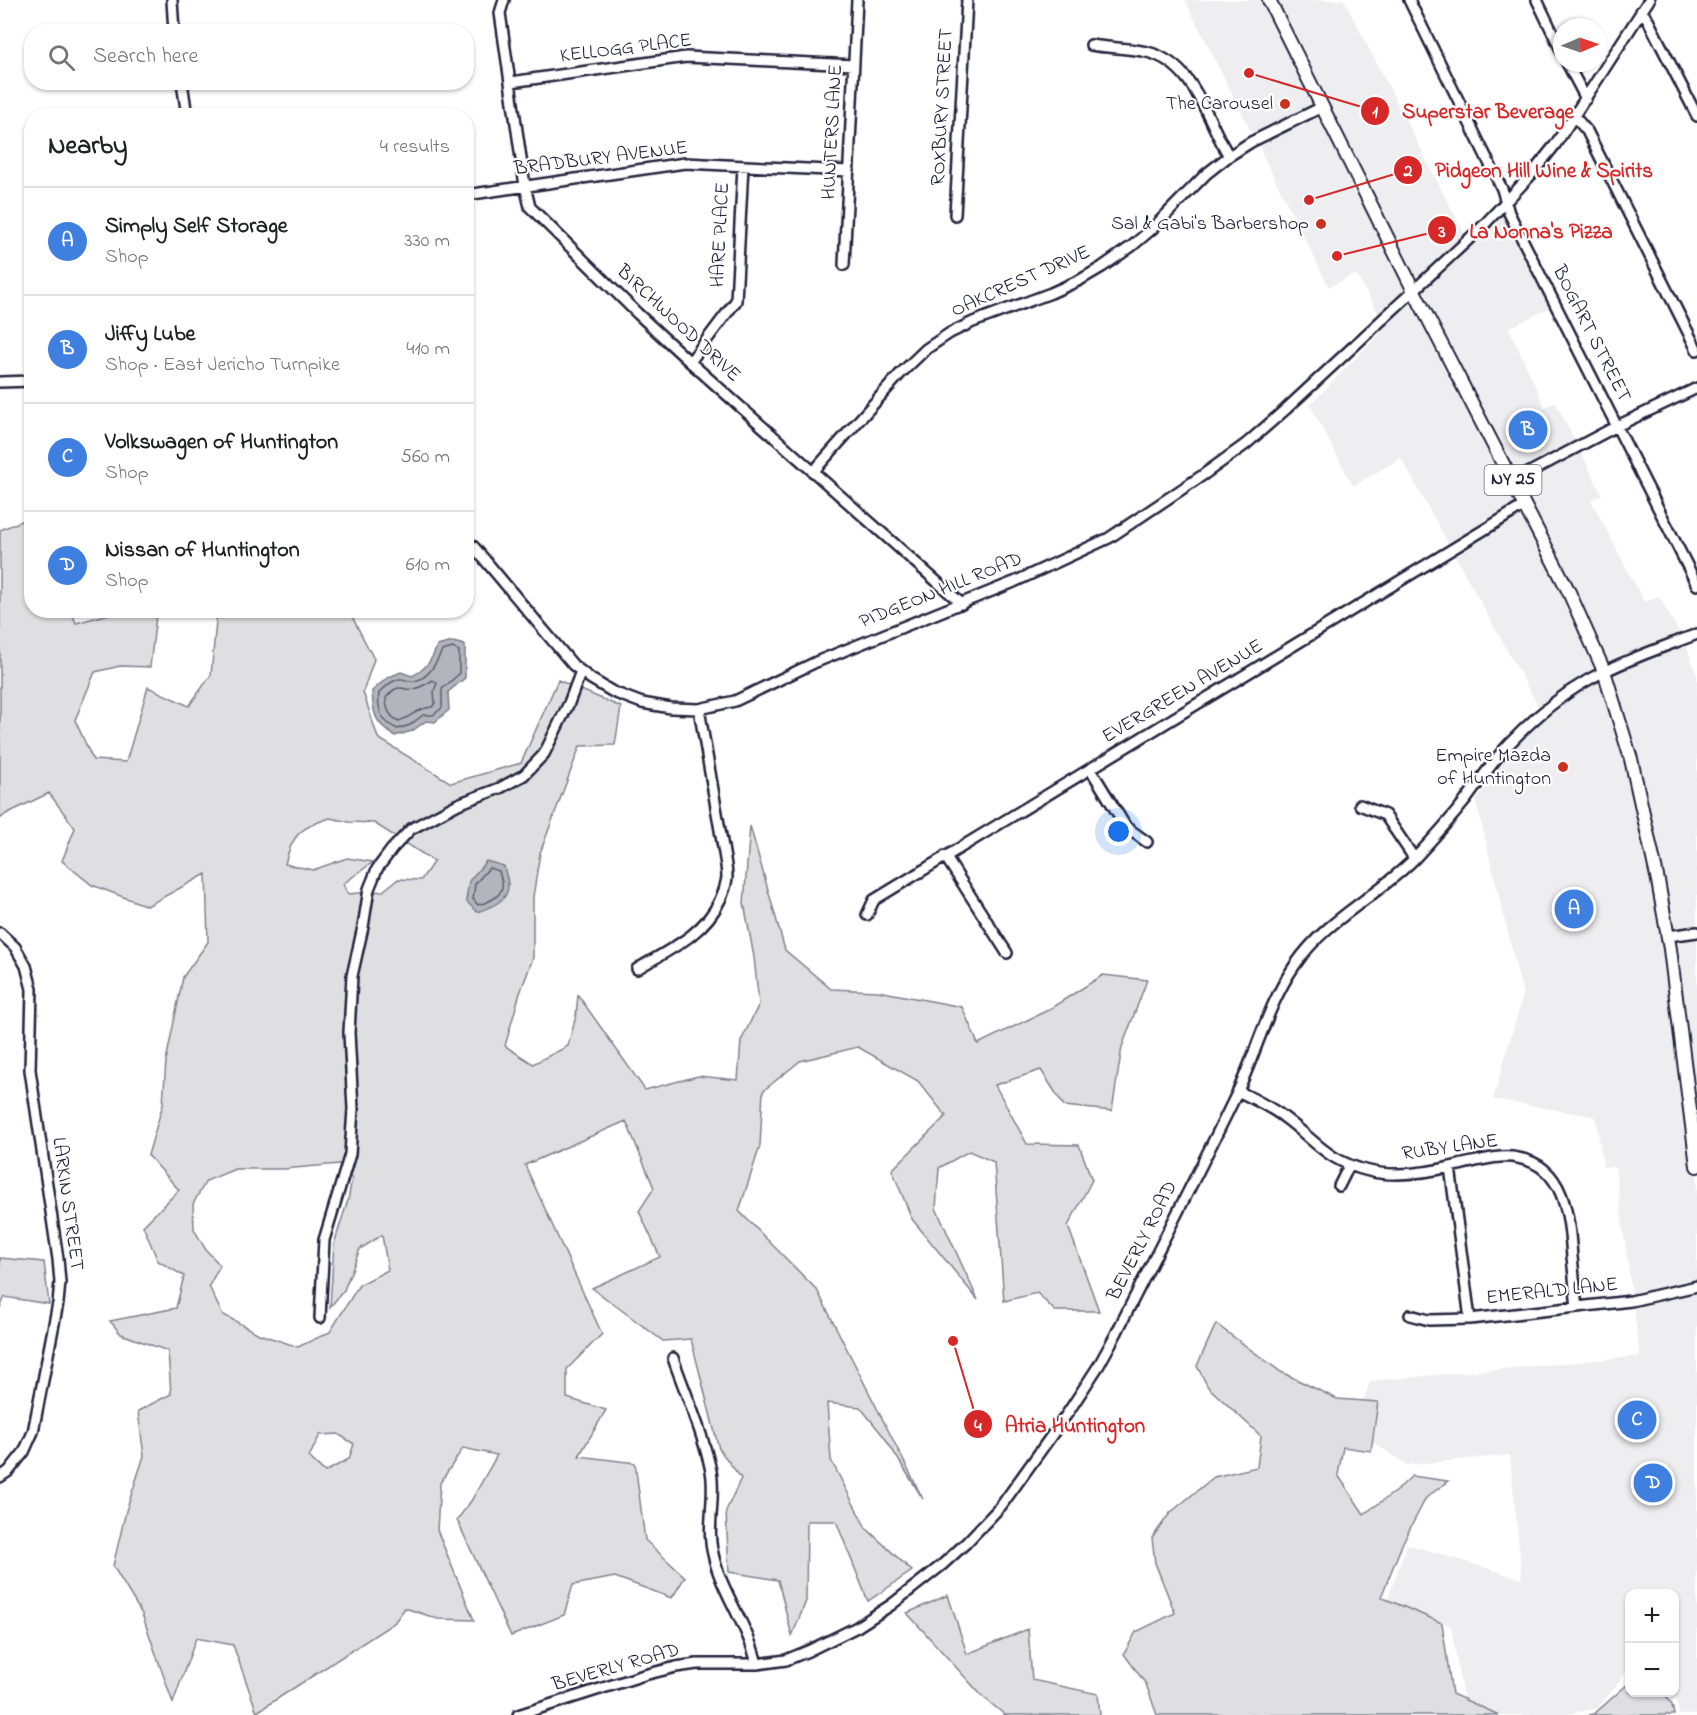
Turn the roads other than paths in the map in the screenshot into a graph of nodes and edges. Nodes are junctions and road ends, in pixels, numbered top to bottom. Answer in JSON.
{"nodes":[{"id":1,"x":172,"y":0,"type":"edge"},
{"id":2,"x":504,"y":0,"type":"edge"},
{"id":3,"x":857,"y":0,"type":"edge"},
{"id":4,"x":967,"y":0,"type":"edge"},
{"id":5,"x":1269,"y":0,"type":"edge"},
{"id":6,"x":1409,"y":0,"type":"edge"},
{"id":7,"x":1537,"y":0,"type":"edge"},
{"id":8,"x":1649,"y":0,"type":"edge"},
{"id":9,"x":1641,"y":11,"type":"junction"},
{"id":10,"x":174,"y":24,"type":"edge"},
{"id":11,"x":1553,"y":33,"type":"edge"},
{"id":12,"x":1091,"y":45,"type":"dead end"},
{"id":13,"x":854,"y":65,"type":"junction"},
{"id":14,"x":1572,"y":72,"type":"edge"},
{"id":15,"x":511,"y":82,"type":"junction"},
{"id":16,"x":183,"y":90,"type":"edge"},
{"id":17,"x":1586,"y":99,"type":"junction"},
{"id":18,"x":1322,"y":107,"type":"junction"},
{"id":19,"x":186,"y":108,"type":"edge"},
{"id":20,"x":1574,"y":116,"type":"junction"},
{"id":21,"x":1697,"y":116,"type":"edge"},
{"id":22,"x":1229,"y":156,"type":"junction"},
{"id":23,"x":743,"y":166,"type":"junction"},
{"id":24,"x":849,"y":171,"type":"junction"},
{"id":25,"x":525,"y":186,"type":"junction"},
{"id":26,"x":474,"y":194,"type":"edge"},
{"id":27,"x":1506,"y":201,"type":"junction"},
{"id":28,"x":955,"y":215,"type":"dead end"},
{"id":29,"x":844,"y":265,"type":"dead end"},
{"id":30,"x":1414,"y":291,"type":"junction"},
{"id":31,"x":1697,"y":350,"type":"edge"},
{"id":32,"x":690,"y":362,"type":"junction"},
{"id":33,"x":24,"y":381,"type":"edge"},
{"id":34,"x":0,"y":382,"type":"edge"},
{"id":35,"x":1697,"y":388,"type":"edge"},
{"id":36,"x":1617,"y":426,"type":"junction"},
{"id":37,"x":813,"y":472,"type":"junction"},
{"id":38,"x":1513,"y":481,"type":"junction"},
{"id":39,"x":1525,"y":505,"type":"junction"},
{"id":40,"x":474,"y":548,"type":"edge"},
{"id":41,"x":1697,"y":585,"type":"edge"},
{"id":42,"x":962,"y":604,"type":"junction"},
{"id":43,"x":1697,"y":634,"type":"edge"},
{"id":44,"x":581,"y":671,"type":"junction"},
{"id":45,"x":1604,"y":671,"type":"junction"},
{"id":46,"x":699,"y":709,"type":"junction"},
{"id":47,"x":1090,"y":770,"type":"junction"},
{"id":48,"x":1360,"y":805,"type":"dead end"},
{"id":49,"x":1147,"y":842,"type":"dead end"},
{"id":50,"x":945,"y":856,"type":"junction"},
{"id":51,"x":1414,"y":858,"type":"junction"},
{"id":52,"x":867,"y":915,"type":"dead end"},
{"id":53,"x":1697,"y":932,"type":"edge"},
{"id":54,"x":0,"y":933,"type":"edge"},
{"id":55,"x":1668,"y":936,"type":"junction"},
{"id":56,"x":1007,"y":952,"type":"dead end"},
{"id":57,"x":637,"y":969,"type":"dead end"},
{"id":58,"x":1238,"y":1091,"type":"junction"},
{"id":59,"x":1348,"y":1166,"type":"junction"},
{"id":60,"x":1697,"y":1166,"type":"edge"},
{"id":61,"x":1450,"y":1167,"type":"junction"},
{"id":62,"x":1339,"y":1186,"type":"dead end"},
{"id":63,"x":1697,"y":1286,"type":"edge"},
{"id":64,"x":1577,"y":1307,"type":"junction"},
{"id":65,"x":1410,"y":1315,"type":"dead end"},
{"id":66,"x":320,"y":1318,"type":"dead end"},
{"id":67,"x":1470,"y":1319,"type":"junction"},
{"id":68,"x":673,"y":1358,"type":"dead end"},
{"id":69,"x":0,"y":1477,"type":"edge"},
{"id":70,"x":757,"y":1664,"type":"junction"},
{"id":71,"x":521,"y":1714,"type":"edge"}],
"edges":[{"from":1,"to":10,"type":"street"},
{"from":2,"to":15,"type":"street","name":"BIRCHWOOD DRIVE"},
{"from":3,"to":13,"type":"street","name":"HUNTERS LANE"},
{"from":4,"to":28,"type":"street","name":"ROXBURY STREET"},
{"from":5,"to":18,"type":"main road","number":"NY 25"},
{"from":6,"to":27,"type":"street","name":"BOGART STREET"},
{"from":7,"to":11,"type":"street"},
{"from":8,"to":9,"type":"street","name":"PIDGEON HILL ROAD"},
{"from":9,"to":17,"type":"street","name":"PIDGEON HILL ROAD"},
{"from":9,"to":21,"type":"street"},
{"from":12,"to":22,"type":"street"},
{"from":13,"to":15,"type":"street","name":"KELLOGG PLACE"},
{"from":13,"to":24,"type":"street","name":"HUNTERS LANE"},
{"from":14,"to":17,"type":"street"},
{"from":15,"to":25,"type":"street","name":"BIRCHWOOD DRIVE"},
{"from":16,"to":19,"type":"street"},
{"from":17,"to":20,"type":"street","name":"PIDGEON HILL ROAD"},
{"from":18,"to":22,"type":"street","name":"OAKCREST DRIVE"},
{"from":18,"to":30,"type":"main road","number":"NY 25"},
{"from":20,"to":27,"type":"street","name":"PIDGEON HILL ROAD"},
{"from":20,"to":31,"type":"street"},
{"from":22,"to":37,"type":"street","name":"OAKCREST DRIVE"},
{"from":23,"to":24,"type":"street","name":"BRADBURY AVENUE"},
{"from":23,"to":25,"type":"street","name":"BRADBURY AVENUE"},
{"from":23,"to":32,"type":"street","name":"HARE PLACE"},
{"from":24,"to":29,"type":"street","name":"HUNTERS LANE"},
{"from":25,"to":26,"type":"street","name":"BRADBURY AVENUE"},
{"from":25,"to":32,"type":"street","name":"BIRCHWOOD DRIVE"},
{"from":27,"to":30,"type":"street","name":"PIDGEON HILL ROAD"},
{"from":27,"to":36,"type":"street","name":"BOGART STREET"},
{"from":30,"to":38,"type":"main road","number":"NY 25"},
{"from":30,"to":42,"type":"street","name":"PIDGEON HILL ROAD"},
{"from":32,"to":37,"type":"street","name":"BIRCHWOOD DRIVE"},
{"from":33,"to":34,"type":"street"},
{"from":35,"to":36,"type":"street"},
{"from":36,"to":38,"type":"street"},
{"from":36,"to":41,"type":"street","name":"BOGART STREET"},
{"from":37,"to":42,"type":"street","name":"BIRCHWOOD DRIVE"},
{"from":38,"to":39,"type":"main road","number":"NY 25"},
{"from":39,"to":45,"type":"main road","number":"NY 25"},
{"from":39,"to":47,"type":"street","name":"EVERGREEN AVENUE"},
{"from":40,"to":44,"type":"street","name":"PIDGEON HILL ROAD"},
{"from":42,"to":46,"type":"street","name":"PIDGEON HILL ROAD"},
{"from":43,"to":45,"type":"street","name":"BEVERLY ROAD"},
{"from":44,"to":46,"type":"street","name":"PIDGEON HILL ROAD"},
{"from":44,"to":66,"type":"street"},
{"from":45,"to":51,"type":"street","name":"BEVERLY ROAD"},
{"from":45,"to":55,"type":"main road","number":"NY 25"},
{"from":46,"to":57,"type":"street"},
{"from":47,"to":49,"type":"street"},
{"from":47,"to":50,"type":"street","name":"EVERGREEN AVENUE"},
{"from":48,"to":51,"type":"street"},
{"from":50,"to":52,"type":"street","name":"EVERGREEN AVENUE"},
{"from":50,"to":56,"type":"street"},
{"from":51,"to":58,"type":"street","name":"BEVERLY ROAD"},
{"from":53,"to":55,"type":"street"},
{"from":54,"to":69,"type":"street","name":"LARKIN STREET"},
{"from":55,"to":60,"type":"main road","number":"NY 25"},
{"from":58,"to":59,"type":"street","name":"RUBY LANE"},
{"from":58,"to":70,"type":"street","name":"BEVERLY ROAD"},
{"from":59,"to":61,"type":"street","name":"RUBY LANE"},
{"from":59,"to":62,"type":"street"},
{"from":61,"to":64,"type":"street","name":"RUBY LANE"},
{"from":61,"to":67,"type":"street"},
{"from":63,"to":64,"type":"street","name":"EMERALD LANE"},
{"from":64,"to":67,"type":"street","name":"EMERALD LANE"},
{"from":65,"to":67,"type":"street","name":"EMERALD LANE"},
{"from":68,"to":70,"type":"street"},
{"from":70,"to":71,"type":"street","name":"BEVERLY ROAD"}]}
